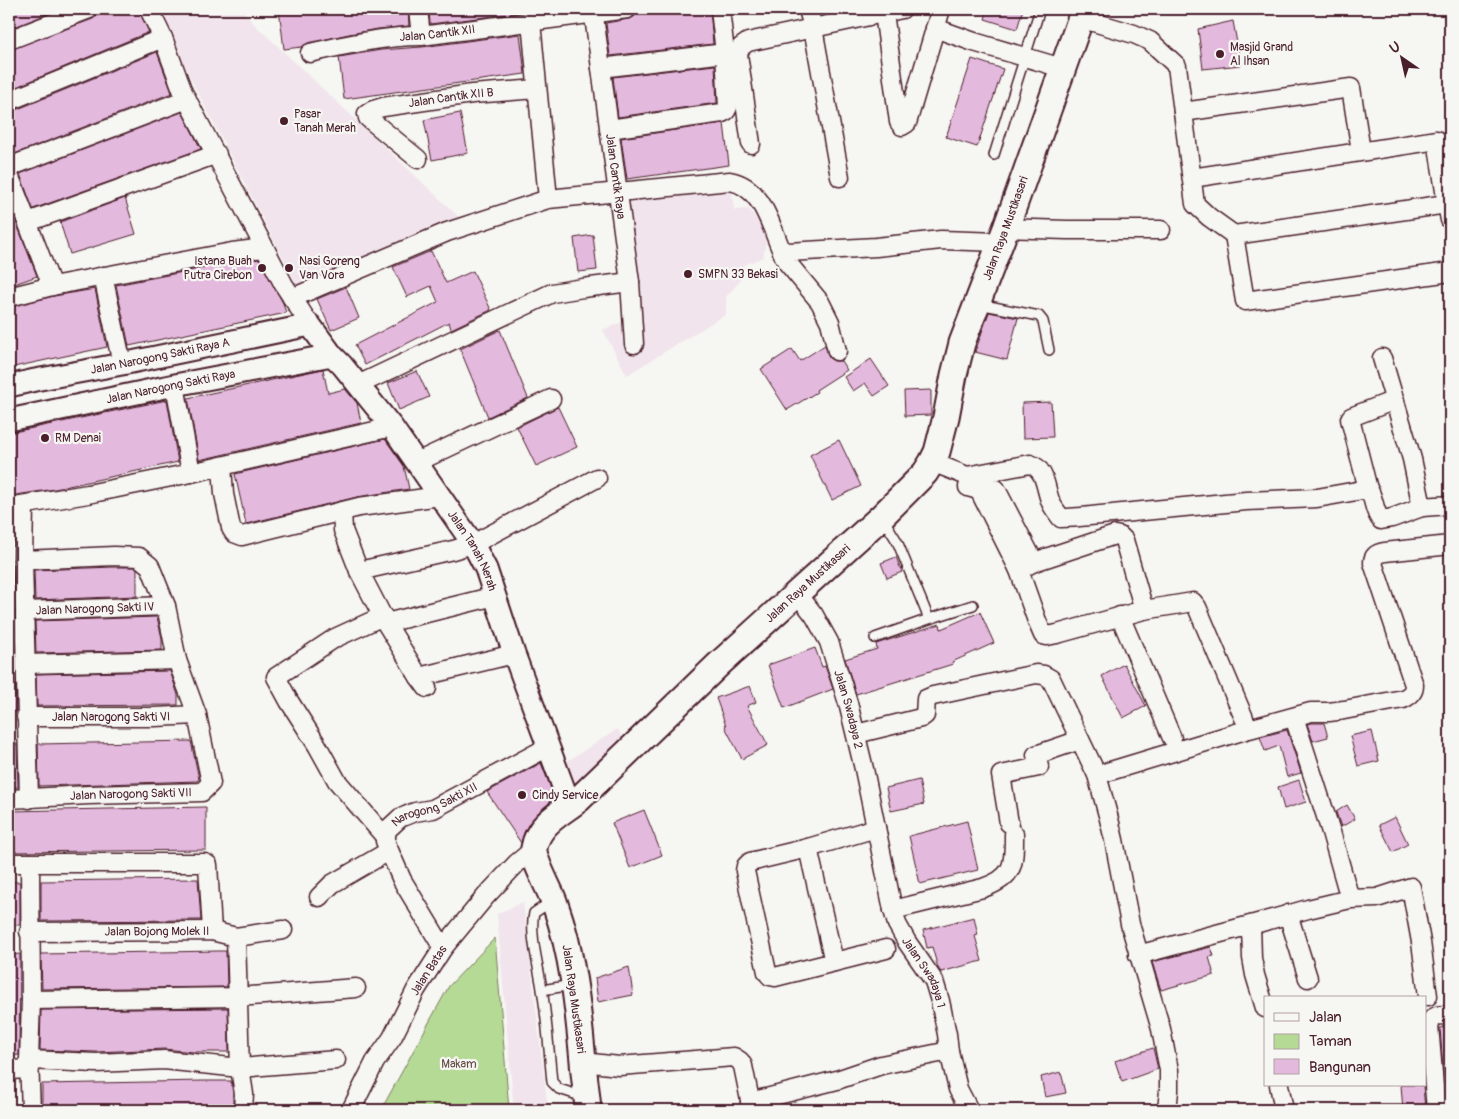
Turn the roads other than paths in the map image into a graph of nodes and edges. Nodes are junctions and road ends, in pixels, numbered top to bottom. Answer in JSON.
{"nodes":[{"id":1,"x":90,"y":9,"type":"edge"},
{"id":2,"x":150,"y":9,"type":"edge"},
{"id":3,"x":418,"y":9,"type":"edge"},
{"id":4,"x":627,"y":9,"type":"edge"},
{"id":5,"x":720,"y":9,"type":"edge"},
{"id":6,"x":808,"y":9,"type":"edge"},
{"id":7,"x":902,"y":9,"type":"edge"},
{"id":8,"x":941,"y":9,"type":"edge"},
{"id":9,"x":1040,"y":9,"type":"edge"},
{"id":10,"x":593,"y":11,"type":"edge"},
{"id":11,"x":884,"y":13,"type":"junction"},
{"id":12,"x":1082,"y":14,"type":"edge"},
{"id":13,"x":531,"y":22,"type":"junction"},
{"id":14,"x":813,"y":28,"type":"junction"},
{"id":15,"x":935,"y":28,"type":"junction"},
{"id":16,"x":421,"y":36,"type":"junction"},
{"id":17,"x":163,"y":38,"type":"junction"},
{"id":18,"x":9,"y":40,"type":"edge"},
{"id":19,"x":310,"y":53,"type":"dead end"},
{"id":20,"x":725,"y":53,"type":"junction"},
{"id":21,"x":1025,"y":57,"type":"junction"},
{"id":22,"x":601,"y":68,"type":"junction"},
{"id":23,"x":1062,"y":68,"type":"junction"},
{"id":24,"x":537,"y":89,"type":"junction"},
{"id":25,"x":187,"y":99,"type":"junction"},
{"id":26,"x":9,"y":101,"type":"edge"},
{"id":27,"x":1183,"y":112,"type":"junction"},
{"id":28,"x":609,"y":129,"type":"junction"},
{"id":29,"x":751,"y":144,"type":"dead end"},
{"id":30,"x":1361,"y":152,"type":"junction"},
{"id":31,"x":217,"y":154,"type":"junction"},
{"id":32,"x":994,"y":156,"type":"dead end"},
{"id":33,"x":418,"y":159,"type":"dead end"},
{"id":34,"x":9,"y":167,"type":"edge"},
{"id":35,"x":9,"y":175,"type":"edge"},
{"id":36,"x":840,"y":177,"type":"dead end"},
{"id":37,"x":1192,"y":178,"type":"junction"},
{"id":38,"x":618,"y":192,"type":"junction"},
{"id":39,"x":548,"y":198,"type":"junction"},
{"id":40,"x":1449,"y":212,"type":"edge"},
{"id":41,"x":28,"y":222,"type":"junction"},
{"id":42,"x":1161,"y":230,"type":"dead end"},
{"id":43,"x":1003,"y":235,"type":"junction"},
{"id":44,"x":1234,"y":235,"type":"junction"},
{"id":45,"x":264,"y":248,"type":"junction"},
{"id":46,"x":784,"y":256,"type":"junction"},
{"id":47,"x":1450,"y":272,"type":"edge"},
{"id":48,"x":103,"y":276,"type":"junction"},
{"id":49,"x":630,"y":282,"type":"junction"},
{"id":50,"x":52,"y":286,"type":"junction"},
{"id":51,"x":9,"y":297,"type":"edge"},
{"id":52,"x":292,"y":298,"type":"junction"},
{"id":53,"x":976,"y":304,"type":"junction"},
{"id":54,"x":310,"y":325,"type":"junction"},
{"id":55,"x":634,"y":344,"type":"dead end"},
{"id":56,"x":1049,"y":350,"type":"dead end"},
{"id":57,"x":837,"y":351,"type":"dead end"},
{"id":58,"x":332,"y":355,"type":"junction"},
{"id":59,"x":1382,"y":358,"type":"dead end"},
{"id":60,"x":122,"y":364,"type":"junction"},
{"id":61,"x":175,"y":385,"type":"junction"},
{"id":62,"x":358,"y":385,"type":"junction"},
{"id":63,"x":9,"y":386,"type":"edge"},
{"id":64,"x":550,"y":399,"type":"dead end"},
{"id":65,"x":1395,"y":400,"type":"junction"},
{"id":66,"x":9,"y":420,"type":"edge"},
{"id":67,"x":392,"y":427,"type":"junction"},
{"id":68,"x":417,"y":462,"type":"junction"},
{"id":69,"x":222,"y":466,"type":"junction"},
{"id":70,"x":929,"y":468,"type":"junction"},
{"id":71,"x":191,"y":473,"type":"junction"},
{"id":72,"x":597,"y":478,"type":"dead end"},
{"id":73,"x":1368,"y":489,"type":"junction"},
{"id":74,"x":440,"y":496,"type":"junction"},
{"id":75,"x":1450,"y":505,"type":"edge"},
{"id":76,"x":16,"y":506,"type":"edge"},
{"id":77,"x":1422,"y":508,"type":"junction"},
{"id":78,"x":342,"y":511,"type":"junction"},
{"id":79,"x":882,"y":517,"type":"junction"},
{"id":80,"x":473,"y":544,"type":"junction"},
{"id":81,"x":1450,"y":545,"type":"edge"},
{"id":82,"x":23,"y":560,"type":"junction"},
{"id":83,"x":1026,"y":566,"type":"junction"},
{"id":84,"x":359,"y":571,"type":"junction"},
{"id":85,"x":797,"y":594,"type":"junction"},
{"id":86,"x":495,"y":596,"type":"junction"},
{"id":87,"x":166,"y":606,"type":"junction"},
{"id":88,"x":974,"y":606,"type":"dead end"},
{"id":89,"x":1144,"y":610,"type":"junction"},
{"id":90,"x":25,"y":611,"type":"junction"},
{"id":91,"x":1120,"y":616,"type":"junction"},
{"id":92,"x":384,"y":619,"type":"junction"},
{"id":93,"x":929,"y":619,"type":"junction"},
{"id":94,"x":875,"y":638,"type":"dead end"},
{"id":95,"x":514,"y":654,"type":"junction"},
{"id":96,"x":177,"y":660,"type":"junction"},
{"id":97,"x":26,"y":664,"type":"junction"},
{"id":98,"x":197,"y":715,"type":"junction"},
{"id":99,"x":26,"y":717,"type":"junction"},
{"id":100,"x":1294,"y":717,"type":"junction"},
{"id":101,"x":1244,"y":718,"type":"dead end"},
{"id":102,"x":856,"y":734,"type":"junction"},
{"id":103,"x":1172,"y":738,"type":"dead end"},
{"id":104,"x":1080,"y":740,"type":"junction"},
{"id":105,"x":548,"y":746,"type":"junction"},
{"id":106,"x":1097,"y":774,"type":"junction"},
{"id":107,"x":29,"y":798,"type":"junction"},
{"id":108,"x":9,"y":799,"type":"edge"},
{"id":109,"x":559,"y":813,"type":"junction"},
{"id":110,"x":876,"y":832,"type":"junction"},
{"id":111,"x":387,"y":844,"type":"junction"},
{"id":112,"x":808,"y":848,"type":"junction"},
{"id":113,"x":534,"y":849,"type":"junction"},
{"id":114,"x":9,"y":863,"type":"edge"},
{"id":115,"x":30,"y":863,"type":"junction"},
{"id":116,"x":319,"y":897,"type":"dead end"},
{"id":117,"x":1350,"y":899,"type":"junction"},
{"id":118,"x":555,"y":903,"type":"junction"},
{"id":119,"x":893,"y":910,"type":"junction"},
{"id":120,"x":1288,"y":914,"type":"junction"},
{"id":121,"x":1251,"y":925,"type":"junction"},
{"id":122,"x":283,"y":930,"type":"dead end"},
{"id":123,"x":212,"y":931,"type":"junction"},
{"id":124,"x":29,"y":932,"type":"junction"},
{"id":125,"x":236,"y":937,"type":"junction"},
{"id":126,"x":443,"y":948,"type":"junction"},
{"id":127,"x":886,"y":949,"type":"dead end"},
{"id":128,"x":1138,"y":955,"type":"junction"},
{"id":129,"x":834,"y":962,"type":"junction"},
{"id":130,"x":1308,"y":978,"type":"dead end"},
{"id":131,"x":574,"y":985,"type":"junction"},
{"id":132,"x":356,"y":988,"type":"dead end"},
{"id":133,"x":542,"y":990,"type":"junction"},
{"id":134,"x":1428,"y":996,"type":"dead end"},
{"id":135,"x":237,"y":997,"type":"junction"},
{"id":136,"x":31,"y":1000,"type":"junction"},
{"id":137,"x":1264,"y":1004,"type":"edge"},
{"id":138,"x":1450,"y":1015,"type":"edge"},
{"id":139,"x":949,"y":1051,"type":"junction"},
{"id":140,"x":336,"y":1060,"type":"dead end"},
{"id":141,"x":583,"y":1062,"type":"junction"},
{"id":142,"x":30,"y":1065,"type":"junction"},
{"id":143,"x":240,"y":1068,"type":"junction"},
{"id":144,"x":9,"y":1070,"type":"edge"},
{"id":145,"x":1279,"y":1086,"type":"edge"},
{"id":146,"x":587,"y":1104,"type":"edge"},
{"id":147,"x":751,"y":1106,"type":"edge"},
{"id":148,"x":31,"y":1110,"type":"edge"},
{"id":149,"x":243,"y":1110,"type":"edge"},
{"id":150,"x":351,"y":1110,"type":"edge"},
{"id":151,"x":969,"y":1110,"type":"edge"},
{"id":152,"x":1166,"y":1110,"type":"edge"},
{"id":153,"x":1284,"y":1110,"type":"edge"},
{"id":154,"x":1436,"y":1110,"type":"edge"}],
"edges":[{"from":1,"to":18,"type":"street"},
{"from":2,"to":17,"type":"street"},
{"from":3,"to":16,"type":"street"},
{"from":4,"to":10,"type":"street","name":"Jalan Cantik XII"},
{"from":5,"to":20,"type":"street"},
{"from":6,"to":14,"type":"street"},
{"from":7,"to":11,"type":"street"},
{"from":8,"to":15,"type":"street"},
{"from":9,"to":21,"type":"lane"},
{"from":10,"to":13,"type":"street","name":"Jalan Cantik XII"},
{"from":10,"to":22,"type":"street","name":"Jalan Cantik Raya"},
{"from":11,"to":14,"type":"street"},
{"from":11,"to":15,"type":"street"},
{"from":12,"to":23,"type":"main road","name":"Jalan Raya Mustikasari"},
{"from":12,"to":27,"type":"street"},
{"from":13,"to":16,"type":"street","name":"Jalan Cantik XII"},
{"from":13,"to":24,"type":"street"},
{"from":14,"to":29,"type":"street"},
{"from":14,"to":36,"type":"street"},
{"from":15,"to":21,"type":"street"},
{"from":16,"to":19,"type":"street","name":"Jalan Cantik XII"},
{"from":17,"to":25,"type":"street"},
{"from":17,"to":26,"type":"street"},
{"from":20,"to":22,"type":"street"},
{"from":20,"to":28,"type":"street"},
{"from":21,"to":23,"type":"street"},
{"from":21,"to":32,"type":"lane"},
{"from":22,"to":28,"type":"street","name":"Jalan Cantik Raya"},
{"from":23,"to":43,"type":"main road","name":"Jalan Raya Mustikasari"},
{"from":24,"to":33,"type":"street","name":"Jalan Cantik XII B"},
{"from":24,"to":39,"type":"street"},
{"from":25,"to":31,"type":"street"},
{"from":25,"to":34,"type":"street"},
{"from":27,"to":30,"type":"street"},
{"from":27,"to":37,"type":"street"},
{"from":28,"to":38,"type":"street","name":"Jalan Cantik Raya"},
{"from":30,"to":37,"type":"street"},
{"from":30,"to":40,"type":"street"},
{"from":31,"to":41,"type":"street"},
{"from":31,"to":45,"type":"street"},
{"from":35,"to":41,"type":"street"},
{"from":37,"to":44,"type":"street"},
{"from":38,"to":39,"type":"street"},
{"from":38,"to":46,"type":"street"},
{"from":38,"to":49,"type":"street","name":"Jalan Cantik Raya"},
{"from":39,"to":52,"type":"street"},
{"from":40,"to":44,"type":"street"},
{"from":41,"to":50,"type":"street"},
{"from":42,"to":43,"type":"street"},
{"from":43,"to":46,"type":"street"},
{"from":43,"to":53,"type":"main road","name":"Jalan Raya Mustikasari"},
{"from":44,"to":47,"type":"street"},
{"from":45,"to":48,"type":"street"},
{"from":45,"to":52,"type":"street"},
{"from":46,"to":57,"type":"street"},
{"from":48,"to":50,"type":"street"},
{"from":48,"to":60,"type":"street"},
{"from":49,"to":55,"type":"street","name":"Jalan Cantik Raya"},
{"from":49,"to":62,"type":"street"},
{"from":50,"to":51,"type":"street"},
{"from":52,"to":54,"type":"street"},
{"from":53,"to":56,"type":"lane"},
{"from":53,"to":70,"type":"main road","name":"Jalan Raya Mustikasari"},
{"from":54,"to":58,"type":"street","name":"Jalan Tanah Nerah"},
{"from":54,"to":60,"type":"street","name":"Jalan Narogong Sakti Raya A"},
{"from":58,"to":61,"type":"street","name":"Jalan Narogong Sakti Raya"},
{"from":58,"to":62,"type":"street","name":"Jalan Tanah Nerah"},
{"from":59,"to":65,"type":"street"},
{"from":60,"to":63,"type":"street","name":"Jalan Narogong Sakti Raya A"},
{"from":61,"to":66,"type":"street","name":"Jalan Narogong Sakti Raya"},
{"from":61,"to":71,"type":"street"},
{"from":62,"to":67,"type":"street","name":"Jalan Tanah Nerah"},
{"from":64,"to":68,"type":"street"},
{"from":65,"to":73,"type":"street"},
{"from":65,"to":77,"type":"street"},
{"from":67,"to":68,"type":"street","name":"Jalan Tanah Nerah"},
{"from":67,"to":69,"type":"street"},
{"from":68,"to":74,"type":"street","name":"Jalan Tanah Nerah"},
{"from":69,"to":71,"type":"street"},
{"from":69,"to":78,"type":"street"},
{"from":70,"to":73,"type":"street"},
{"from":70,"to":79,"type":"main road","name":"Jalan Raya Mustikasari"},
{"from":70,"to":83,"type":"street"},
{"from":71,"to":76,"type":"street"},
{"from":72,"to":80,"type":"street"},
{"from":73,"to":77,"type":"street"},
{"from":74,"to":78,"type":"street"},
{"from":74,"to":80,"type":"street","name":"Jalan Tanah Nerah"},
{"from":75,"to":77,"type":"street"},
{"from":76,"to":82,"type":"street"},
{"from":78,"to":84,"type":"street"},
{"from":79,"to":85,"type":"main road","name":"Jalan Raya Mustikasari"},
{"from":79,"to":93,"type":"lane"},
{"from":80,"to":84,"type":"street"},
{"from":80,"to":86,"type":"street","name":"Jalan Tanah Nerah"},
{"from":81,"to":100,"type":"street"},
{"from":82,"to":87,"type":"street","name":"Jalan Narogong Sakti VII"},
{"from":82,"to":90,"type":"street"},
{"from":83,"to":89,"type":"street"},
{"from":83,"to":91,"type":"street"},
{"from":84,"to":92,"type":"street"},
{"from":85,"to":102,"type":"street","name":"Jalan Swadaya 2"},
{"from":85,"to":109,"type":"main road","name":"Jalan Raya Mustikasari"},
{"from":86,"to":92,"type":"street"},
{"from":86,"to":95,"type":"street","name":"Jalan Tanah Nerah"},
{"from":87,"to":90,"type":"street","name":"Jalan Narogong Sakti IV"},
{"from":87,"to":96,"type":"street","name":"Jalan Narogong Sakti VII"},
{"from":88,"to":93,"type":"lane"},
{"from":89,"to":91,"type":"street"},
{"from":89,"to":101,"type":"street"},
{"from":90,"to":97,"type":"street"},
{"from":91,"to":103,"type":"street"},
{"from":92,"to":95,"type":"street"},
{"from":92,"to":111,"type":"street"},
{"from":93,"to":94,"type":"lane"},
{"from":95,"to":105,"type":"street","name":"Jalan Tanah Nerah"},
{"from":96,"to":97,"type":"street"},
{"from":96,"to":98,"type":"street","name":"Jalan Narogong Sakti VII"},
{"from":97,"to":99,"type":"street"},
{"from":98,"to":99,"type":"street","name":"Jalan Narogong Sakti VI"},
{"from":98,"to":107,"type":"street","name":"Jalan Narogong Sakti VII"},
{"from":99,"to":107,"type":"street"},
{"from":100,"to":106,"type":"street"},
{"from":100,"to":117,"type":"street"},
{"from":102,"to":104,"type":"street"},
{"from":102,"to":110,"type":"street","name":"Jalan Swadaya 2"},
{"from":104,"to":106,"type":"street"},
{"from":104,"to":119,"type":"street"},
{"from":105,"to":109,"type":"street","name":"Jalan Tanah Nerah"},
{"from":105,"to":111,"type":"street","name":"Narogong Sakti XII"},
{"from":106,"to":128,"type":"street"},
{"from":107,"to":108,"type":"street","name":"Jalan Narogong Sakti VII"},
{"from":109,"to":113,"type":"main road","name":"Jalan Raya Mustikasari"},
{"from":110,"to":112,"type":"street"},
{"from":110,"to":119,"type":"street","name":"Jalan Swadaya 1"},
{"from":111,"to":116,"type":"street"},
{"from":111,"to":126,"type":"street"},
{"from":112,"to":129,"type":"street"},
{"from":112,"to":129,"type":"street"},
{"from":113,"to":118,"type":"main road","name":"Jalan Raya Mustikasari"},
{"from":113,"to":126,"type":"street","name":"Jalan Batas"},
{"from":114,"to":115,"type":"street"},
{"from":115,"to":123,"type":"street"},
{"from":115,"to":124,"type":"street"},
{"from":117,"to":120,"type":"street"},
{"from":117,"to":134,"type":"street"},
{"from":118,"to":131,"type":"main road","name":"Jalan Raya Mustikasari"},
{"from":118,"to":133,"type":"lane"},
{"from":119,"to":139,"type":"street","name":"Jalan Swadaya 1"},
{"from":120,"to":121,"type":"street"},
{"from":120,"to":130,"type":"street"},
{"from":121,"to":128,"type":"street"},
{"from":121,"to":137,"type":"street"},
{"from":122,"to":125,"type":"street","name":"Jalan Bojong Molek II"},
{"from":123,"to":124,"type":"street","name":"Jalan Bojong Molek II"},
{"from":123,"to":125,"type":"street","name":"Jalan Bojong Molek II"},
{"from":124,"to":136,"type":"street"},
{"from":125,"to":135,"type":"street"},
{"from":126,"to":150,"type":"street","name":"Jalan Batas"},
{"from":127,"to":129,"type":"street"},
{"from":128,"to":152,"type":"street"},
{"from":131,"to":133,"type":"lane"},
{"from":131,"to":141,"type":"main road","name":"Jalan Raya Mustikasari"},
{"from":132,"to":135,"type":"street"},
{"from":133,"to":146,"type":"lane"},
{"from":135,"to":136,"type":"street"},
{"from":135,"to":143,"type":"street"},
{"from":136,"to":142,"type":"street"},
{"from":138,"to":154,"type":"street"},
{"from":139,"to":147,"type":"street"},
{"from":139,"to":151,"type":"street","name":"Jalan Swadaya 1"},
{"from":140,"to":143,"type":"street"},
{"from":141,"to":146,"type":"main road","name":"Jalan Raya Mustikasari"},
{"from":141,"to":147,"type":"street"},
{"from":142,"to":143,"type":"street"},
{"from":142,"to":144,"type":"street"},
{"from":142,"to":148,"type":"street"},
{"from":143,"to":149,"type":"street"},
{"from":145,"to":153,"type":"street"}]}
